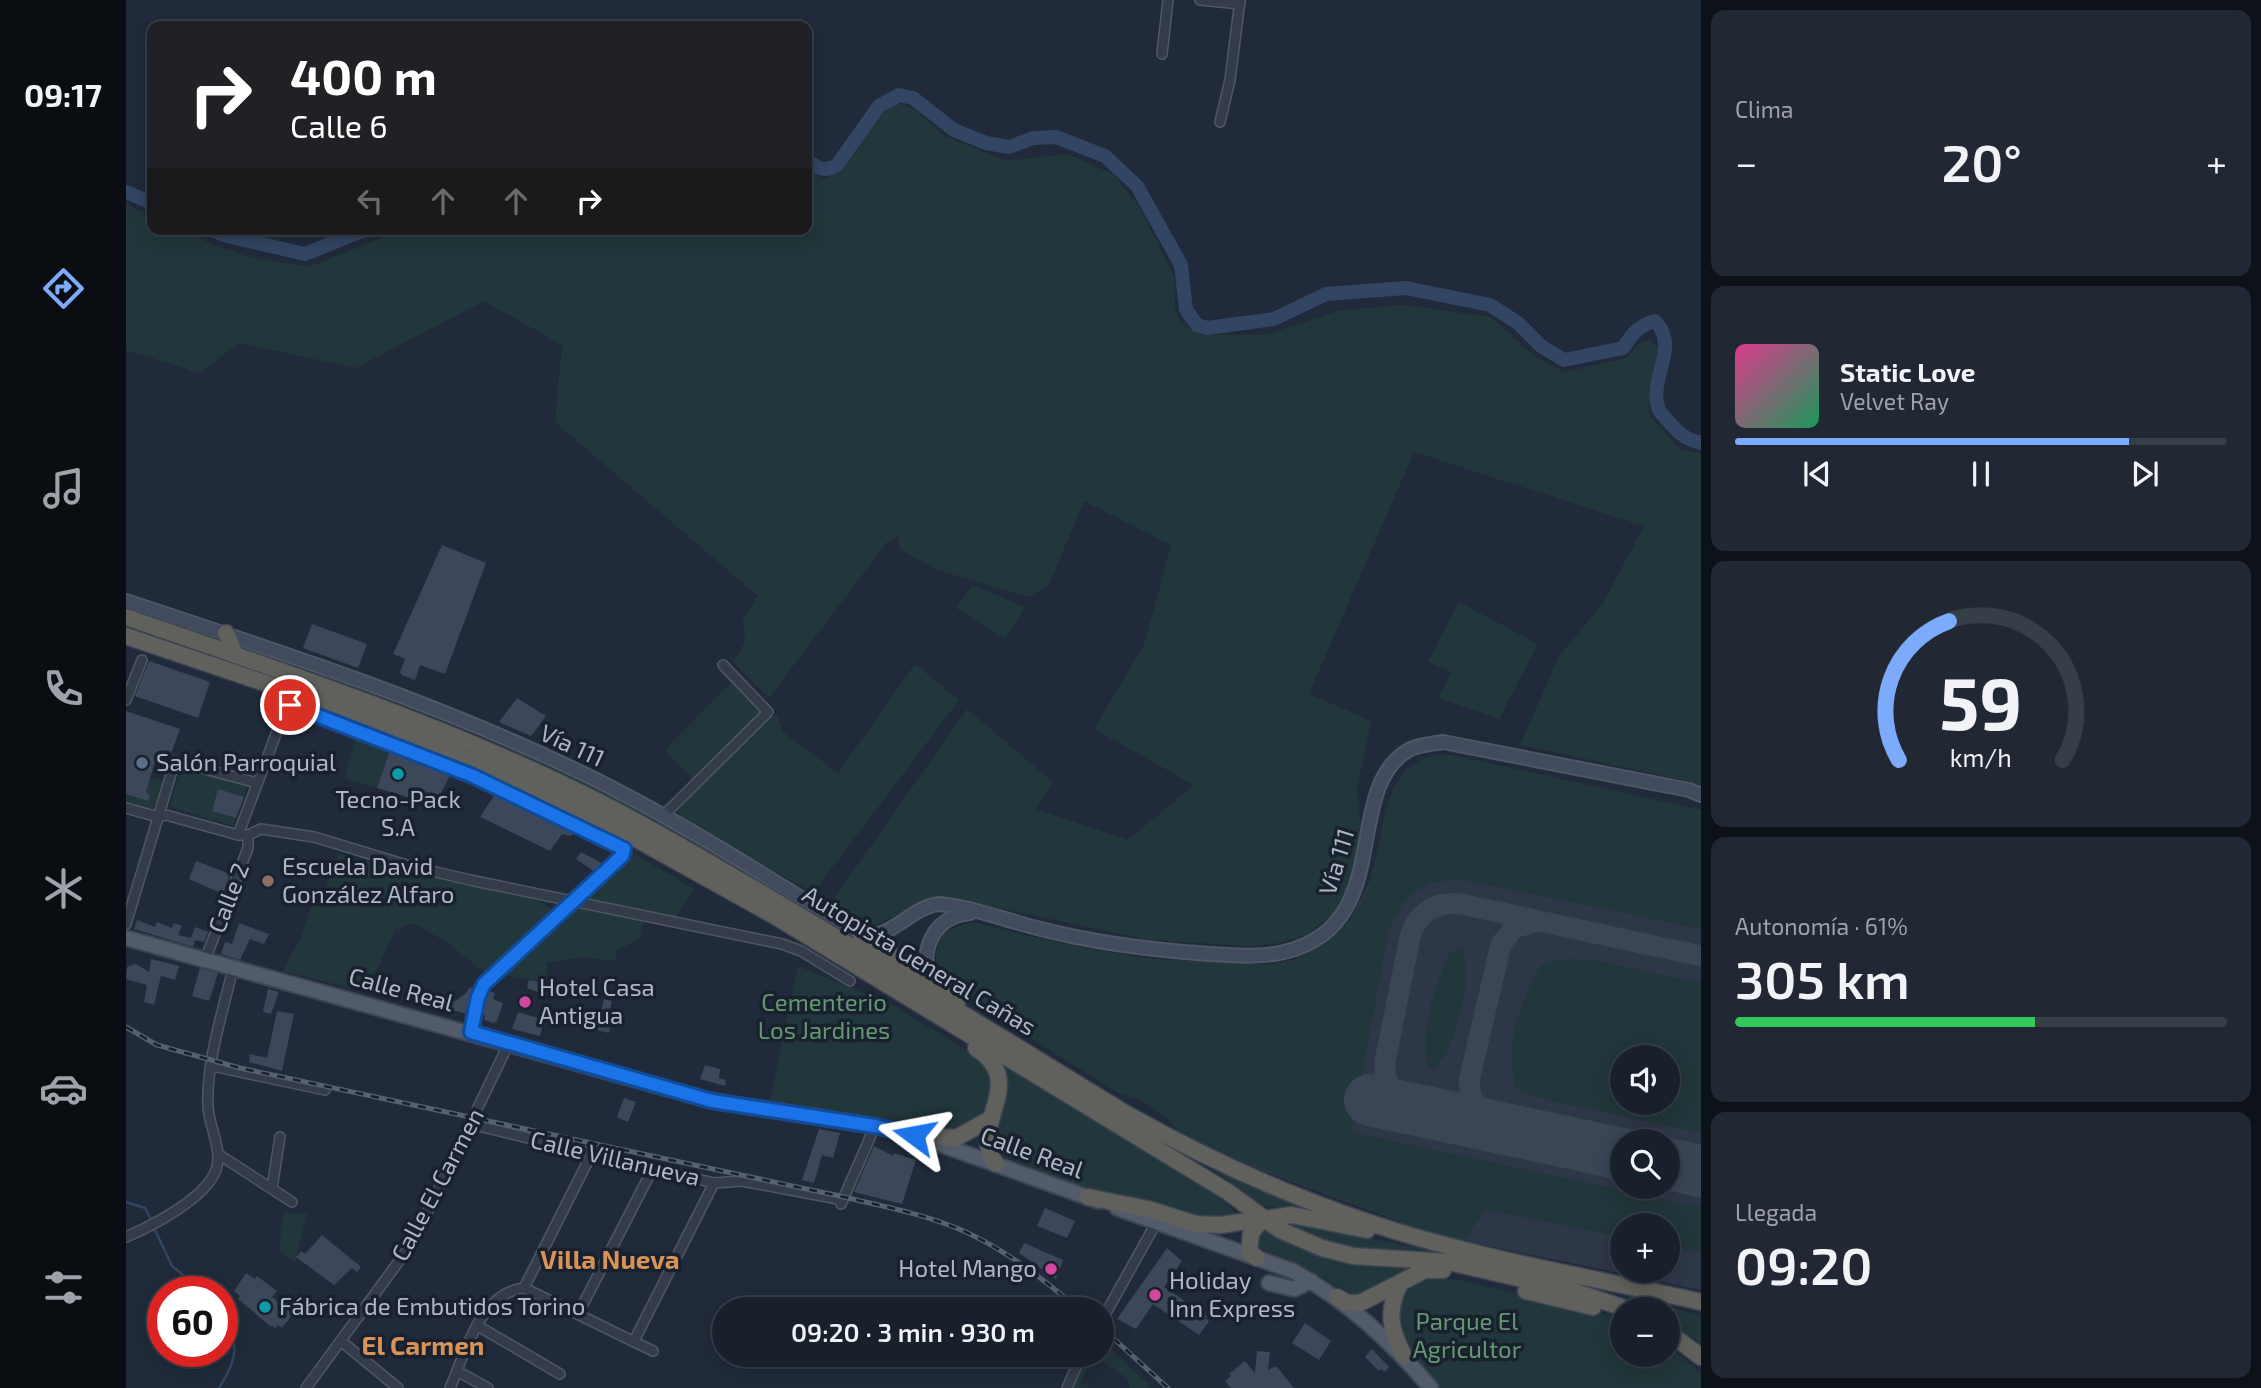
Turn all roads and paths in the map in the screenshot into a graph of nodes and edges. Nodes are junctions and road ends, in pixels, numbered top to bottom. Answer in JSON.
{"nodes":[{"id":1,"x":1168,"y":0,"type":"edge"},
{"id":2,"x":1200,"y":0,"type":"edge"},
{"id":3,"x":1240,"y":2,"type":"edge"},
{"id":4,"x":1162,"y":54,"type":"dead end"},
{"id":5,"x":1220,"y":122,"type":"dead end"},
{"id":6,"x":126,"y":601,"type":"edge"},
{"id":7,"x":126,"y":617,"type":"edge"},
{"id":8,"x":226,"y":634,"type":"junction"},
{"id":9,"x":126,"y":636,"type":"edge"},
{"id":10,"x":235,"y":655,"type":"junction"},
{"id":11,"x":142,"y":660,"type":"dead end"},
{"id":12,"x":723,"y":665,"type":"dead end"},
{"id":13,"x":126,"y":700,"type":"edge"},
{"id":14,"x":257,"y":783,"type":"junction"},
{"id":15,"x":1701,"y":795,"type":"edge"},
{"id":16,"x":126,"y":808,"type":"edge"},
{"id":17,"x":663,"y":816,"type":"junction"},
{"id":18,"x":158,"y":817,"type":"junction"},
{"id":19,"x":237,"y":835,"type":"junction"},
{"id":20,"x":248,"y":835,"type":"junction"},
{"id":21,"x":572,"y":902,"type":"junction"},
{"id":22,"x":976,"y":913,"type":"junction"},
{"id":23,"x":126,"y":923,"type":"edge"},
{"id":24,"x":861,"y":935,"type":"junction"},
{"id":25,"x":126,"y":938,"type":"edge"},
{"id":26,"x":205,"y":960,"type":"junction"},
{"id":27,"x":233,"y":968,"type":"junction"},
{"id":28,"x":854,"y":975,"type":"junction"},
{"id":29,"x":930,"y":981,"type":"junction"},
{"id":30,"x":471,"y":1032,"type":"junction"},
{"id":31,"x":509,"y":1043,"type":"junction"},
{"id":32,"x":212,"y":1066,"type":"junction"},
{"id":33,"x":1075,"y":1082,"type":"junction"},
{"id":34,"x":325,"y":1090,"type":"dead end"},
{"id":35,"x":992,"y":1118,"type":"junction"},
{"id":36,"x":470,"y":1124,"type":"junction"},
{"id":37,"x":875,"y":1126,"type":"junction"},
{"id":38,"x":914,"y":1135,"type":"junction"},
{"id":39,"x":280,"y":1137,"type":"dead end"},
{"id":40,"x":218,"y":1154,"type":"junction"},
{"id":41,"x":591,"y":1155,"type":"junction"},
{"id":42,"x":996,"y":1164,"type":"junction"},
{"id":43,"x":652,"y":1170,"type":"junction"},
{"id":44,"x":714,"y":1182,"type":"junction"},
{"id":45,"x":272,"y":1188,"type":"junction"},
{"id":46,"x":1088,"y":1197,"type":"junction"},
{"id":47,"x":292,"y":1202,"type":"dead end"},
{"id":48,"x":1263,"y":1218,"type":"junction"},
{"id":49,"x":1156,"y":1223,"type":"junction"},
{"id":50,"x":126,"y":1237,"type":"edge"},
{"id":51,"x":1445,"y":1245,"type":"junction"},
{"id":52,"x":1257,"y":1258,"type":"junction"},
{"id":53,"x":1311,"y":1281,"type":"junction"},
{"id":54,"x":1269,"y":1283,"type":"dead end"},
{"id":55,"x":1400,"y":1283,"type":"junction"},
{"id":56,"x":524,"y":1288,"type":"junction"},
{"id":57,"x":1337,"y":1297,"type":"junction"},
{"id":58,"x":1114,"y":1298,"type":"edge"},
{"id":59,"x":1701,"y":1302,"type":"edge"},
{"id":60,"x":1610,"y":1303,"type":"edge"},
{"id":61,"x":1610,"y":1311,"type":"edge"},
{"id":62,"x":578,"y":1314,"type":"junction"},
{"id":63,"x":478,"y":1326,"type":"junction"},
{"id":64,"x":341,"y":1341,"type":"junction"},
{"id":65,"x":635,"y":1341,"type":"junction"},
{"id":66,"x":1680,"y":1341,"type":"edge"},
{"id":67,"x":653,"y":1351,"type":"dead end"},
{"id":68,"x":1404,"y":1356,"type":"junction"},
{"id":69,"x":1701,"y":1357,"type":"edge"},
{"id":70,"x":1076,"y":1367,"type":"edge"},
{"id":71,"x":457,"y":1370,"type":"junction"},
{"id":72,"x":560,"y":1374,"type":"dead end"},
{"id":73,"x":306,"y":1388,"type":"edge"},
{"id":74,"x":398,"y":1388,"type":"edge"},
{"id":75,"x":450,"y":1388,"type":"edge"},
{"id":76,"x":488,"y":1388,"type":"edge"},
{"id":77,"x":1067,"y":1388,"type":"edge"},
{"id":78,"x":1431,"y":1388,"type":"edge"}],
"edges":[{"from":1,"to":4,"type":"street"},
{"from":2,"to":3,"type":"street"},
{"from":3,"to":5,"type":"street"},
{"from":6,"to":8,"type":"main road","name":"Vía 111"},
{"from":7,"to":10,"type":"highway","name":"Autopista General Cañas"},
{"from":8,"to":10,"type":"highway"},
{"from":8,"to":17,"type":"main road","name":"Vía 111"},
{"from":9,"to":28,"type":"highway","name":"Autopista General Cañas"},
{"from":10,"to":33,"type":"highway","name":"Autopista General Cañas"},
{"from":11,"to":13,"type":"street"},
{"from":12,"to":17,"type":"street"},
{"from":14,"to":18,"type":"street"},
{"from":14,"to":19,"type":"street","name":"Calle 2"},
{"from":14,"to":21,"type":"street","name":"Calle 2"},
{"from":15,"to":22,"type":"main road","name":"Vía 111"},
{"from":16,"to":18,"type":"street"},
{"from":17,"to":24,"type":"main road","name":"Vía 111"},
{"from":18,"to":19,"type":"street"},
{"from":18,"to":23,"type":"street"},
{"from":19,"to":20,"type":"street"},
{"from":20,"to":21,"type":"street"},
{"from":20,"to":26,"type":"street","name":"Calle 2"},
{"from":21,"to":28,"type":"street"},
{"from":21,"to":30,"type":"street"},
{"from":22,"to":24,"type":"main road","name":"Vía 111"},
{"from":22,"to":29,"type":"main road"},
{"from":24,"to":29,"type":"highway"},
{"from":25,"to":26,"type":"main road","name":"Calle Real"},
{"from":26,"to":27,"type":"main road","name":"Calle Real"},
{"from":27,"to":30,"type":"main road","name":"Calle Real"},
{"from":27,"to":32,"type":"street"},
{"from":28,"to":35,"type":"highway"},
{"from":28,"to":48,"type":"highway","name":"Autopista General Cañas"},
{"from":29,"to":33,"type":"highway"},
{"from":30,"to":31,"type":"main road","name":"Calle Real"},
{"from":31,"to":36,"type":"street","name":"Calle El Carmen"},
{"from":31,"to":37,"type":"main road","name":"Calle Real"},
{"from":32,"to":34,"type":"street"},
{"from":32,"to":40,"type":"street"},
{"from":33,"to":51,"type":"highway","name":"Autopista General Cañas"},
{"from":35,"to":38,"type":"highway"},
{"from":35,"to":42,"type":"highway"},
{"from":36,"to":41,"type":"street","name":"Calle Villanueva"},
{"from":36,"to":64,"type":"street","name":"Calle El Carmen"},
{"from":37,"to":38,"type":"main road","name":"Calle Real"},
{"from":37,"to":44,"type":"street","name":"Calle Villanueva"},
{"from":38,"to":42,"type":"main road","name":"Calle Real"},
{"from":39,"to":45,"type":"street"},
{"from":40,"to":45,"type":"street"},
{"from":40,"to":50,"type":"street"},
{"from":41,"to":43,"type":"street","name":"Calle Villanueva"},
{"from":41,"to":56,"type":"street"},
{"from":42,"to":46,"type":"main road","name":"Calle Real"},
{"from":43,"to":44,"type":"street","name":"Calle Villanueva"},
{"from":43,"to":62,"type":"street"},
{"from":44,"to":65,"type":"street"},
{"from":45,"to":47,"type":"street"},
{"from":46,"to":48,"type":"highway"},
{"from":46,"to":49,"type":"main road","name":"Calle Real"},
{"from":48,"to":51,"type":"highway"},
{"from":48,"to":52,"type":"highway"},
{"from":48,"to":60,"type":"highway","name":"Autopista General Cañas"},
{"from":49,"to":52,"type":"main road","name":"Calle Real"},
{"from":49,"to":58,"type":"street"},
{"from":51,"to":59,"type":"highway","name":"Autopista General Cañas"},
{"from":52,"to":53,"type":"main road","name":"Calle Real"},
{"from":53,"to":54,"type":"main road"},
{"from":53,"to":57,"type":"main road","name":"Calle Real"},
{"from":55,"to":57,"type":"highway"},
{"from":55,"to":61,"type":"highway"},
{"from":55,"to":68,"type":"highway"},
{"from":56,"to":62,"type":"street"},
{"from":56,"to":63,"type":"street"},
{"from":57,"to":68,"type":"main road","name":"Calle Real"},
{"from":62,"to":65,"type":"street"},
{"from":63,"to":71,"type":"street"},
{"from":63,"to":72,"type":"street"},
{"from":64,"to":73,"type":"street","name":"Calle El Carmen"},
{"from":64,"to":74,"type":"street"},
{"from":65,"to":67,"type":"street"},
{"from":66,"to":69,"type":"highway"},
{"from":68,"to":78,"type":"main road","name":"Calle Real"},
{"from":70,"to":77,"type":"street"},
{"from":71,"to":75,"type":"street"},
{"from":71,"to":76,"type":"street"}]}
